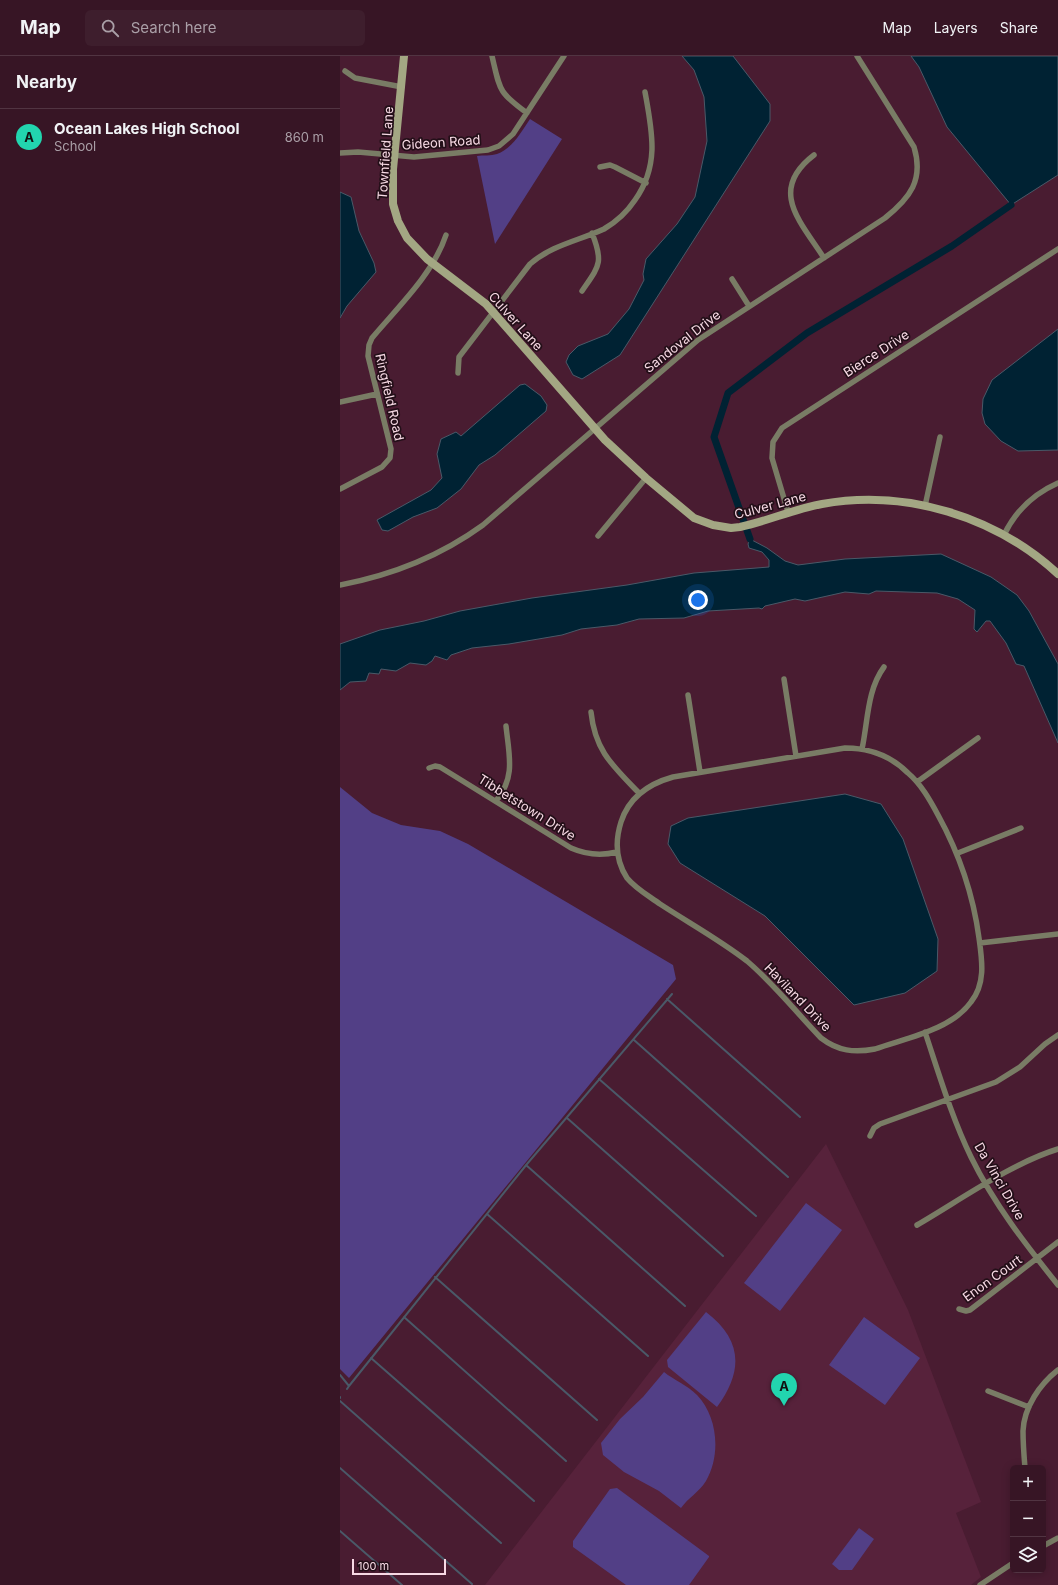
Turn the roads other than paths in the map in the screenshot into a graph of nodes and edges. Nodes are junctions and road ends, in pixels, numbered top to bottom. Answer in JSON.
{"nodes":[{"id":1,"x":404,"y":56,"type":"edge"},
{"id":2,"x":492,"y":56,"type":"edge"},
{"id":3,"x":564,"y":56,"type":"edge"},
{"id":4,"x":857,"y":56,"type":"edge"},
{"id":5,"x":345,"y":71,"type":"dead end"},
{"id":6,"x":402,"y":87,"type":"junction"},
{"id":7,"x":645,"y":92,"type":"dead end"},
{"id":8,"x":527,"y":113,"type":"junction"},
{"id":9,"x":340,"y":154,"type":"edge"},
{"id":10,"x":814,"y":154,"type":"dead end"},
{"id":11,"x":395,"y":156,"type":"junction"},
{"id":12,"x":600,"y":167,"type":"dead end"},
{"id":13,"x":646,"y":183,"type":"junction"},
{"id":14,"x":592,"y":234,"type":"junction"},
{"id":15,"x":446,"y":236,"type":"dead end"},
{"id":16,"x":1058,"y":249,"type":"edge"},
{"id":17,"x":824,"y":258,"type":"junction"},
{"id":18,"x":434,"y":263,"type":"junction"},
{"id":19,"x":732,"y":279,"type":"dead end"},
{"id":20,"x":470,"y":291,"type":"joint"},
{"id":21,"x":582,"y":291,"type":"dead end"},
{"id":22,"x":749,"y":306,"type":"junction"},
{"id":23,"x":493,"y":311,"type":"junction"},
{"id":24,"x":458,"y":373,"type":"dead end"},
{"id":25,"x":377,"y":394,"type":"junction"},
{"id":26,"x":340,"y":402,"type":"edge"},
{"id":27,"x":594,"y":429,"type":"junction"},
{"id":28,"x":940,"y":437,"type":"dead end"},
{"id":29,"x":646,"y":478,"type":"junction"},
{"id":30,"x":1058,"y":483,"type":"edge"},
{"id":31,"x":340,"y":489,"type":"edge"},
{"id":32,"x":925,"y":506,"type":"junction"},
{"id":33,"x":788,"y":512,"type":"junction"},
{"id":34,"x":1004,"y":535,"type":"junction"},
{"id":35,"x":598,"y":536,"type":"dead end"},
{"id":36,"x":1058,"y":574,"type":"edge"},
{"id":37,"x":340,"y":585,"type":"edge"},
{"id":38,"x":884,"y":667,"type":"dead end"},
{"id":39,"x":784,"y":679,"type":"dead end"},
{"id":40,"x":688,"y":695,"type":"dead end"},
{"id":41,"x":592,"y":712,"type":"dead end"},
{"id":42,"x":506,"y":726,"type":"dead end"},
{"id":43,"x":978,"y":738,"type":"dead end"},
{"id":44,"x":862,"y":749,"type":"junction"},
{"id":45,"x":796,"y":756,"type":"junction"},
{"id":46,"x":429,"y":768,"type":"dead end"},
{"id":47,"x":700,"y":772,"type":"junction"},
{"id":48,"x":917,"y":782,"type":"junction"},
{"id":49,"x":638,"y":793,"type":"junction"},
{"id":50,"x":496,"y":801,"type":"junction"},
{"id":51,"x":1021,"y":828,"type":"dead end"},
{"id":52,"x":617,"y":852,"type":"junction"},
{"id":53,"x":958,"y":853,"type":"junction"},
{"id":54,"x":1058,"y":934,"type":"edge"},
{"id":55,"x":980,"y":944,"type":"junction"},
{"id":56,"x":924,"y":1032,"type":"junction"},
{"id":57,"x":1058,"y":1035,"type":"edge"},
{"id":58,"x":948,"y":1100,"type":"junction"},
{"id":59,"x":870,"y":1136,"type":"dead end"},
{"id":60,"x":1058,"y":1149,"type":"edge"},
{"id":61,"x":986,"y":1184,"type":"junction"},
{"id":62,"x":917,"y":1225,"type":"dead end"},
{"id":63,"x":1058,"y":1242,"type":"edge"},
{"id":64,"x":1037,"y":1259,"type":"junction"},
{"id":65,"x":1058,"y":1285,"type":"edge"},
{"id":66,"x":958,"y":1309,"type":"dead end"},
{"id":67,"x":1058,"y":1370,"type":"edge"},
{"id":68,"x":988,"y":1391,"type":"dead end"},
{"id":69,"x":1029,"y":1407,"type":"junction"},
{"id":70,"x":1025,"y":1465,"type":"edge"},
{"id":71,"x":1058,"y":1538,"type":"edge"},
{"id":72,"x":1046,"y":1544,"type":"edge"},
{"id":73,"x":1010,"y":1565,"type":"edge"},
{"id":74,"x":980,"y":1585,"type":"edge"}],
"edges":[{"from":1,"to":6,"type":"street","name":"Townfield Lane"},
{"from":2,"to":8,"type":"street"},
{"from":3,"to":8,"type":"street","name":"Gideon Road"},
{"from":4,"to":17,"type":"street","name":"Sandoval Drive"},
{"from":5,"to":6,"type":"street"},
{"from":6,"to":11,"type":"street","name":"Townfield Lane"},
{"from":7,"to":13,"type":"street"},
{"from":8,"to":11,"type":"street","name":"Gideon Road"},
{"from":9,"to":11,"type":"street","name":"Gideon Road"},
{"from":10,"to":17,"type":"street"},
{"from":11,"to":18,"type":"street","name":"Townfield Lane"},
{"from":12,"to":13,"type":"street"},
{"from":13,"to":14,"type":"street"},
{"from":14,"to":21,"type":"street"},
{"from":14,"to":23,"type":"street"},
{"from":15,"to":18,"type":"street","name":"Ringfield Road"},
{"from":16,"to":33,"type":"street","name":"Bierce Drive"},
{"from":17,"to":22,"type":"street","name":"Sandoval Drive"},
{"from":18,"to":20,"type":"street","name":"Townfield Lane"},
{"from":18,"to":25,"type":"street","name":"Ringfield Road"},
{"from":19,"to":22,"type":"street"},
{"from":20,"to":23,"type":"street","name":"Culver Lane"},
{"from":22,"to":27,"type":"street","name":"Sandoval Drive"},
{"from":23,"to":24,"type":"street"},
{"from":23,"to":27,"type":"street","name":"Culver Lane"},
{"from":25,"to":26,"type":"street"},
{"from":25,"to":31,"type":"street","name":"Ringfield Road"},
{"from":27,"to":29,"type":"street","name":"Culver Lane"},
{"from":27,"to":37,"type":"street","name":"Sandoval Drive"},
{"from":28,"to":32,"type":"street"},
{"from":29,"to":33,"type":"street","name":"Culver Lane"},
{"from":29,"to":35,"type":"street"},
{"from":30,"to":34,"type":"street"},
{"from":32,"to":33,"type":"street","name":"Culver Lane"},
{"from":32,"to":34,"type":"street","name":"Culver Lane"},
{"from":34,"to":36,"type":"street","name":"Culver Lane"},
{"from":38,"to":44,"type":"street"},
{"from":39,"to":45,"type":"street"},
{"from":40,"to":47,"type":"street"},
{"from":41,"to":49,"type":"street"},
{"from":42,"to":50,"type":"street"},
{"from":43,"to":48,"type":"street"},
{"from":44,"to":45,"type":"street","name":"Haviland Drive"},
{"from":44,"to":48,"type":"street","name":"Haviland Drive"},
{"from":45,"to":47,"type":"street","name":"Haviland Drive"},
{"from":46,"to":50,"type":"street","name":"Tibbetstown Drive"},
{"from":47,"to":49,"type":"street","name":"Haviland Drive"},
{"from":48,"to":53,"type":"street","name":"Haviland Drive"},
{"from":49,"to":52,"type":"street","name":"Haviland Drive"},
{"from":50,"to":52,"type":"street","name":"Tibbetstown Drive"},
{"from":51,"to":53,"type":"street"},
{"from":52,"to":56,"type":"street","name":"Haviland Drive"},
{"from":53,"to":55,"type":"street","name":"Haviland Drive"},
{"from":54,"to":55,"type":"street"},
{"from":55,"to":56,"type":"street","name":"Haviland Drive"},
{"from":56,"to":58,"type":"street","name":"Da Vinci Drive"},
{"from":57,"to":58,"type":"street"},
{"from":58,"to":59,"type":"street"},
{"from":58,"to":61,"type":"street","name":"Da Vinci Drive"},
{"from":60,"to":61,"type":"street"},
{"from":61,"to":62,"type":"street"},
{"from":61,"to":64,"type":"street","name":"Da Vinci Drive"},
{"from":63,"to":64,"type":"street","name":"Enon Court"},
{"from":64,"to":65,"type":"street","name":"Da Vinci Drive"},
{"from":64,"to":66,"type":"street","name":"Enon Court"},
{"from":67,"to":69,"type":"street"},
{"from":68,"to":69,"type":"street"},
{"from":69,"to":70,"type":"street"},
{"from":71,"to":72,"type":"street"},
{"from":73,"to":74,"type":"street"}]}
